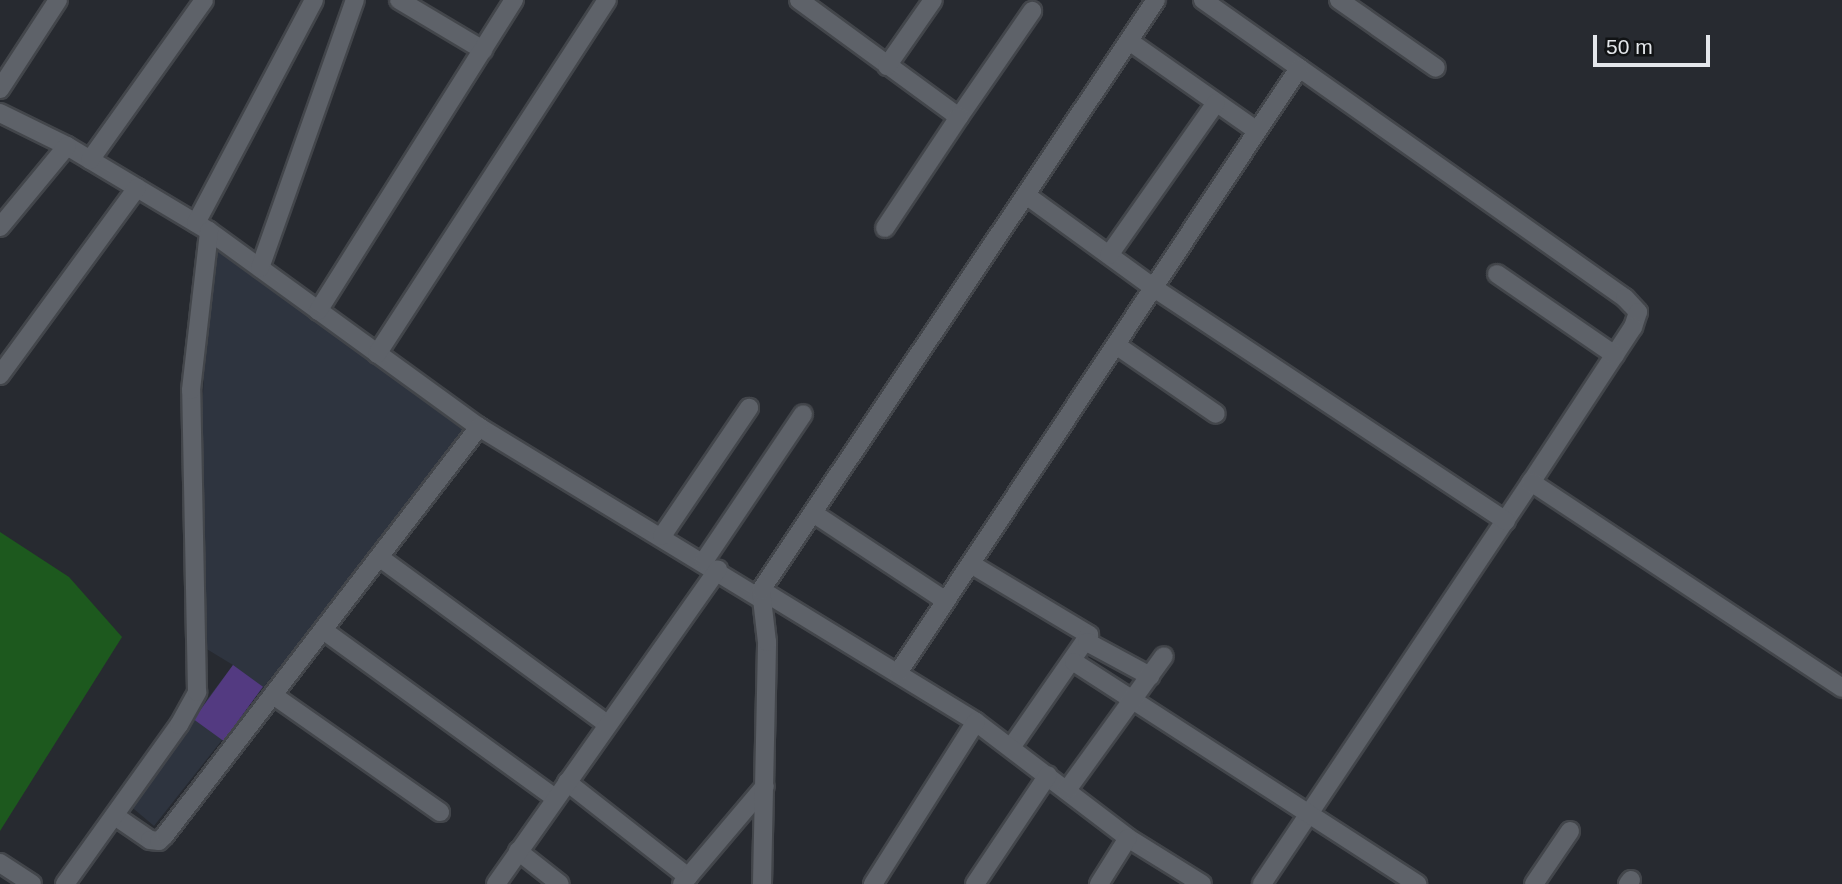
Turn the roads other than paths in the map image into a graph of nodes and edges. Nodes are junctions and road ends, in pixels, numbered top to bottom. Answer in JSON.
{"nodes":[{"id":1,"x":58,"y":0,"type":"edge"},
{"id":2,"x":204,"y":0,"type":"edge"},
{"id":3,"x":314,"y":0,"type":"edge"},
{"id":4,"x":399,"y":0,"type":"edge"},
{"id":5,"x":514,"y":0,"type":"edge"},
{"id":6,"x":607,"y":0,"type":"edge"},
{"id":7,"x":799,"y":0,"type":"edge"},
{"id":8,"x":933,"y":0,"type":"edge"},
{"id":9,"x":1156,"y":0,"type":"edge"},
{"id":10,"x":1203,"y":0,"type":"edge"},
{"id":11,"x":1339,"y":0,"type":"edge"},
{"id":12,"x":352,"y":1,"type":"edge"},
{"id":13,"x":1032,"y":10,"type":"dead end"},
{"id":14,"x":1129,"y":41,"type":"junction"},
{"id":15,"x":483,"y":50,"type":"junction"},
{"id":16,"x":887,"y":66,"type":"junction"},
{"id":17,"x":1299,"y":68,"type":"junction"},
{"id":18,"x":1436,"y":68,"type":"dead end"},
{"id":19,"x":0,"y":89,"type":"edge"},
{"id":20,"x":1216,"y":103,"type":"junction"},
{"id":21,"x":0,"y":113,"type":"edge"},
{"id":22,"x":959,"y":117,"type":"junction"},
{"id":23,"x":1257,"y":131,"type":"junction"},
{"id":24,"x":67,"y":146,"type":"junction"},
{"id":25,"x":90,"y":160,"type":"junction"},
{"id":26,"x":137,"y":188,"type":"junction"},
{"id":27,"x":1026,"y":195,"type":"junction"},
{"id":28,"x":0,"y":227,"type":"edge"},
{"id":29,"x":202,"y":227,"type":"junction"},
{"id":30,"x":885,"y":228,"type":"dead end"},
{"id":31,"x":1109,"y":255,"type":"junction"},
{"id":32,"x":260,"y":268,"type":"junction"},
{"id":33,"x":1497,"y":274,"type":"dead end"},
{"id":34,"x":1154,"y":288,"type":"junction"},
{"id":35,"x":318,"y":311,"type":"junction"},
{"id":36,"x":1116,"y":345,"type":"junction"},
{"id":37,"x":377,"y":354,"type":"junction"},
{"id":38,"x":1615,"y":355,"type":"junction"},
{"id":39,"x":0,"y":376,"type":"edge"},
{"id":40,"x":749,"y":408,"type":"dead end"},
{"id":41,"x":803,"y":414,"type":"dead end"},
{"id":42,"x":1216,"y":414,"type":"dead end"},
{"id":43,"x":479,"y":427,"type":"junction"},
{"id":44,"x":1531,"y":482,"type":"junction"},
{"id":45,"x":813,"y":513,"type":"junction"},
{"id":46,"x":1506,"y":521,"type":"junction"},
{"id":47,"x":662,"y":536,"type":"junction"},
{"id":48,"x":379,"y":557,"type":"junction"},
{"id":49,"x":971,"y":564,"type":"junction"},
{"id":50,"x":711,"y":565,"type":"junction"},
{"id":51,"x":761,"y":595,"type":"junction"},
{"id":52,"x":946,"y":601,"type":"junction"},
{"id":53,"x":323,"y":629,"type":"junction"},
{"id":54,"x":1087,"y":642,"type":"junction"},
{"id":55,"x":1164,"y":656,"type":"dead end"},
{"id":56,"x":1074,"y":662,"type":"junction"},
{"id":57,"x":898,"y":673,"type":"junction"},
{"id":58,"x":1150,"y":676,"type":"junction"},
{"id":59,"x":1842,"y":688,"type":"edge"},
{"id":60,"x":273,"y":695,"type":"junction"},
{"id":61,"x":1132,"y":700,"type":"junction"},
{"id":62,"x":976,"y":722,"type":"junction"},
{"id":63,"x":607,"y":724,"type":"junction"},
{"id":64,"x":1012,"y":746,"type":"junction"},
{"id":65,"x":1048,"y":775,"type":"junction"},
{"id":66,"x":567,"y":782,"type":"junction"},
{"id":67,"x":765,"y":786,"type":"junction"},
{"id":68,"x":1067,"y":790,"type":"junction"},
{"id":69,"x":555,"y":798,"type":"junction"},
{"id":70,"x":440,"y":812,"type":"dead end"},
{"id":71,"x":1310,"y":813,"type":"junction"},
{"id":72,"x":115,"y":816,"type":"junction"},
{"id":73,"x":1570,"y":831,"type":"dead end"},
{"id":74,"x":1128,"y":838,"type":"junction"},
{"id":75,"x":517,"y":851,"type":"junction"},
{"id":76,"x":0,"y":863,"type":"edge"},
{"id":77,"x":685,"y":880,"type":"edge"},
{"id":78,"x":1269,"y":882,"type":"edge"},
{"id":79,"x":32,"y":884,"type":"edge"},
{"id":80,"x":65,"y":884,"type":"edge"},
{"id":81,"x":496,"y":884,"type":"edge"},
{"id":82,"x":560,"y":884,"type":"edge"},
{"id":83,"x":762,"y":884,"type":"edge"},
{"id":84,"x":873,"y":884,"type":"edge"},
{"id":85,"x":975,"y":884,"type":"edge"},
{"id":86,"x":1099,"y":884,"type":"edge"},
{"id":87,"x":1202,"y":884,"type":"edge"},
{"id":88,"x":1417,"y":884,"type":"edge"},
{"id":89,"x":1534,"y":884,"type":"edge"}],
"edges":[{"from":1,"to":19,"type":"street"},
{"from":2,"to":25,"type":"street"},
{"from":3,"to":29,"type":"street"},
{"from":4,"to":15,"type":"street"},
{"from":5,"to":15,"type":"street"},
{"from":6,"to":37,"type":"street"},
{"from":7,"to":16,"type":"street"},
{"from":8,"to":16,"type":"street"},
{"from":9,"to":14,"type":"street"},
{"from":10,"to":17,"type":"street"},
{"from":11,"to":18,"type":"street"},
{"from":12,"to":32,"type":"street"},
{"from":13,"to":22,"type":"street"},
{"from":14,"to":20,"type":"street"},
{"from":14,"to":27,"type":"street"},
{"from":15,"to":35,"type":"street"},
{"from":16,"to":22,"type":"street"},
{"from":17,"to":23,"type":"street"},
{"from":17,"to":38,"type":"street"},
{"from":20,"to":23,"type":"street"},
{"from":20,"to":31,"type":"street"},
{"from":21,"to":24,"type":"street"},
{"from":22,"to":30,"type":"street"},
{"from":23,"to":34,"type":"street"},
{"from":24,"to":25,"type":"street"},
{"from":24,"to":28,"type":"street"},
{"from":25,"to":26,"type":"street"},
{"from":26,"to":29,"type":"street"},
{"from":26,"to":39,"type":"street"},
{"from":27,"to":31,"type":"street"},
{"from":27,"to":45,"type":"street"},
{"from":29,"to":32,"type":"street"},
{"from":29,"to":72,"type":"street"},
{"from":31,"to":34,"type":"street"},
{"from":32,"to":35,"type":"street"},
{"from":33,"to":38,"type":"street"},
{"from":34,"to":36,"type":"street"},
{"from":34,"to":46,"type":"street"},
{"from":35,"to":37,"type":"street"},
{"from":36,"to":42,"type":"street"},
{"from":36,"to":49,"type":"street"},
{"from":37,"to":43,"type":"street"},
{"from":38,"to":44,"type":"street"},
{"from":40,"to":47,"type":"street"},
{"from":41,"to":50,"type":"street"},
{"from":43,"to":47,"type":"street"},
{"from":43,"to":48,"type":"street"},
{"from":44,"to":46,"type":"street"},
{"from":44,"to":59,"type":"street"},
{"from":45,"to":51,"type":"street"},
{"from":45,"to":52,"type":"street"},
{"from":46,"to":71,"type":"street"},
{"from":47,"to":50,"type":"street"},
{"from":48,"to":53,"type":"street"},
{"from":48,"to":63,"type":"street"},
{"from":49,"to":52,"type":"street"},
{"from":49,"to":54,"type":"street"},
{"from":50,"to":51,"type":"street"},
{"from":50,"to":63,"type":"street"},
{"from":51,"to":57,"type":"street"},
{"from":51,"to":67,"type":"street"},
{"from":52,"to":57,"type":"street"},
{"from":53,"to":60,"type":"street"},
{"from":53,"to":69,"type":"street"},
{"from":54,"to":56,"type":"street"},
{"from":54,"to":58,"type":"street"},
{"from":55,"to":58,"type":"street"},
{"from":56,"to":61,"type":"street"},
{"from":56,"to":64,"type":"street"},
{"from":57,"to":62,"type":"street"},
{"from":58,"to":61,"type":"street"},
{"from":60,"to":70,"type":"street"},
{"from":60,"to":72,"type":"street"},
{"from":61,"to":68,"type":"street"},
{"from":61,"to":71,"type":"street"},
{"from":62,"to":64,"type":"street"},
{"from":62,"to":84,"type":"street"},
{"from":63,"to":66,"type":"street"},
{"from":64,"to":65,"type":"street"},
{"from":65,"to":68,"type":"street"},
{"from":65,"to":85,"type":"street"},
{"from":66,"to":69,"type":"street"},
{"from":66,"to":77,"type":"street"},
{"from":67,"to":77,"type":"street"},
{"from":67,"to":83,"type":"street"},
{"from":68,"to":74,"type":"street"},
{"from":69,"to":75,"type":"street"},
{"from":71,"to":78,"type":"street"},
{"from":71,"to":88,"type":"street"},
{"from":72,"to":80,"type":"street"},
{"from":73,"to":89,"type":"street"},
{"from":74,"to":86,"type":"street"},
{"from":74,"to":87,"type":"street"},
{"from":75,"to":81,"type":"street"},
{"from":75,"to":82,"type":"street"},
{"from":76,"to":79,"type":"street"}]}
